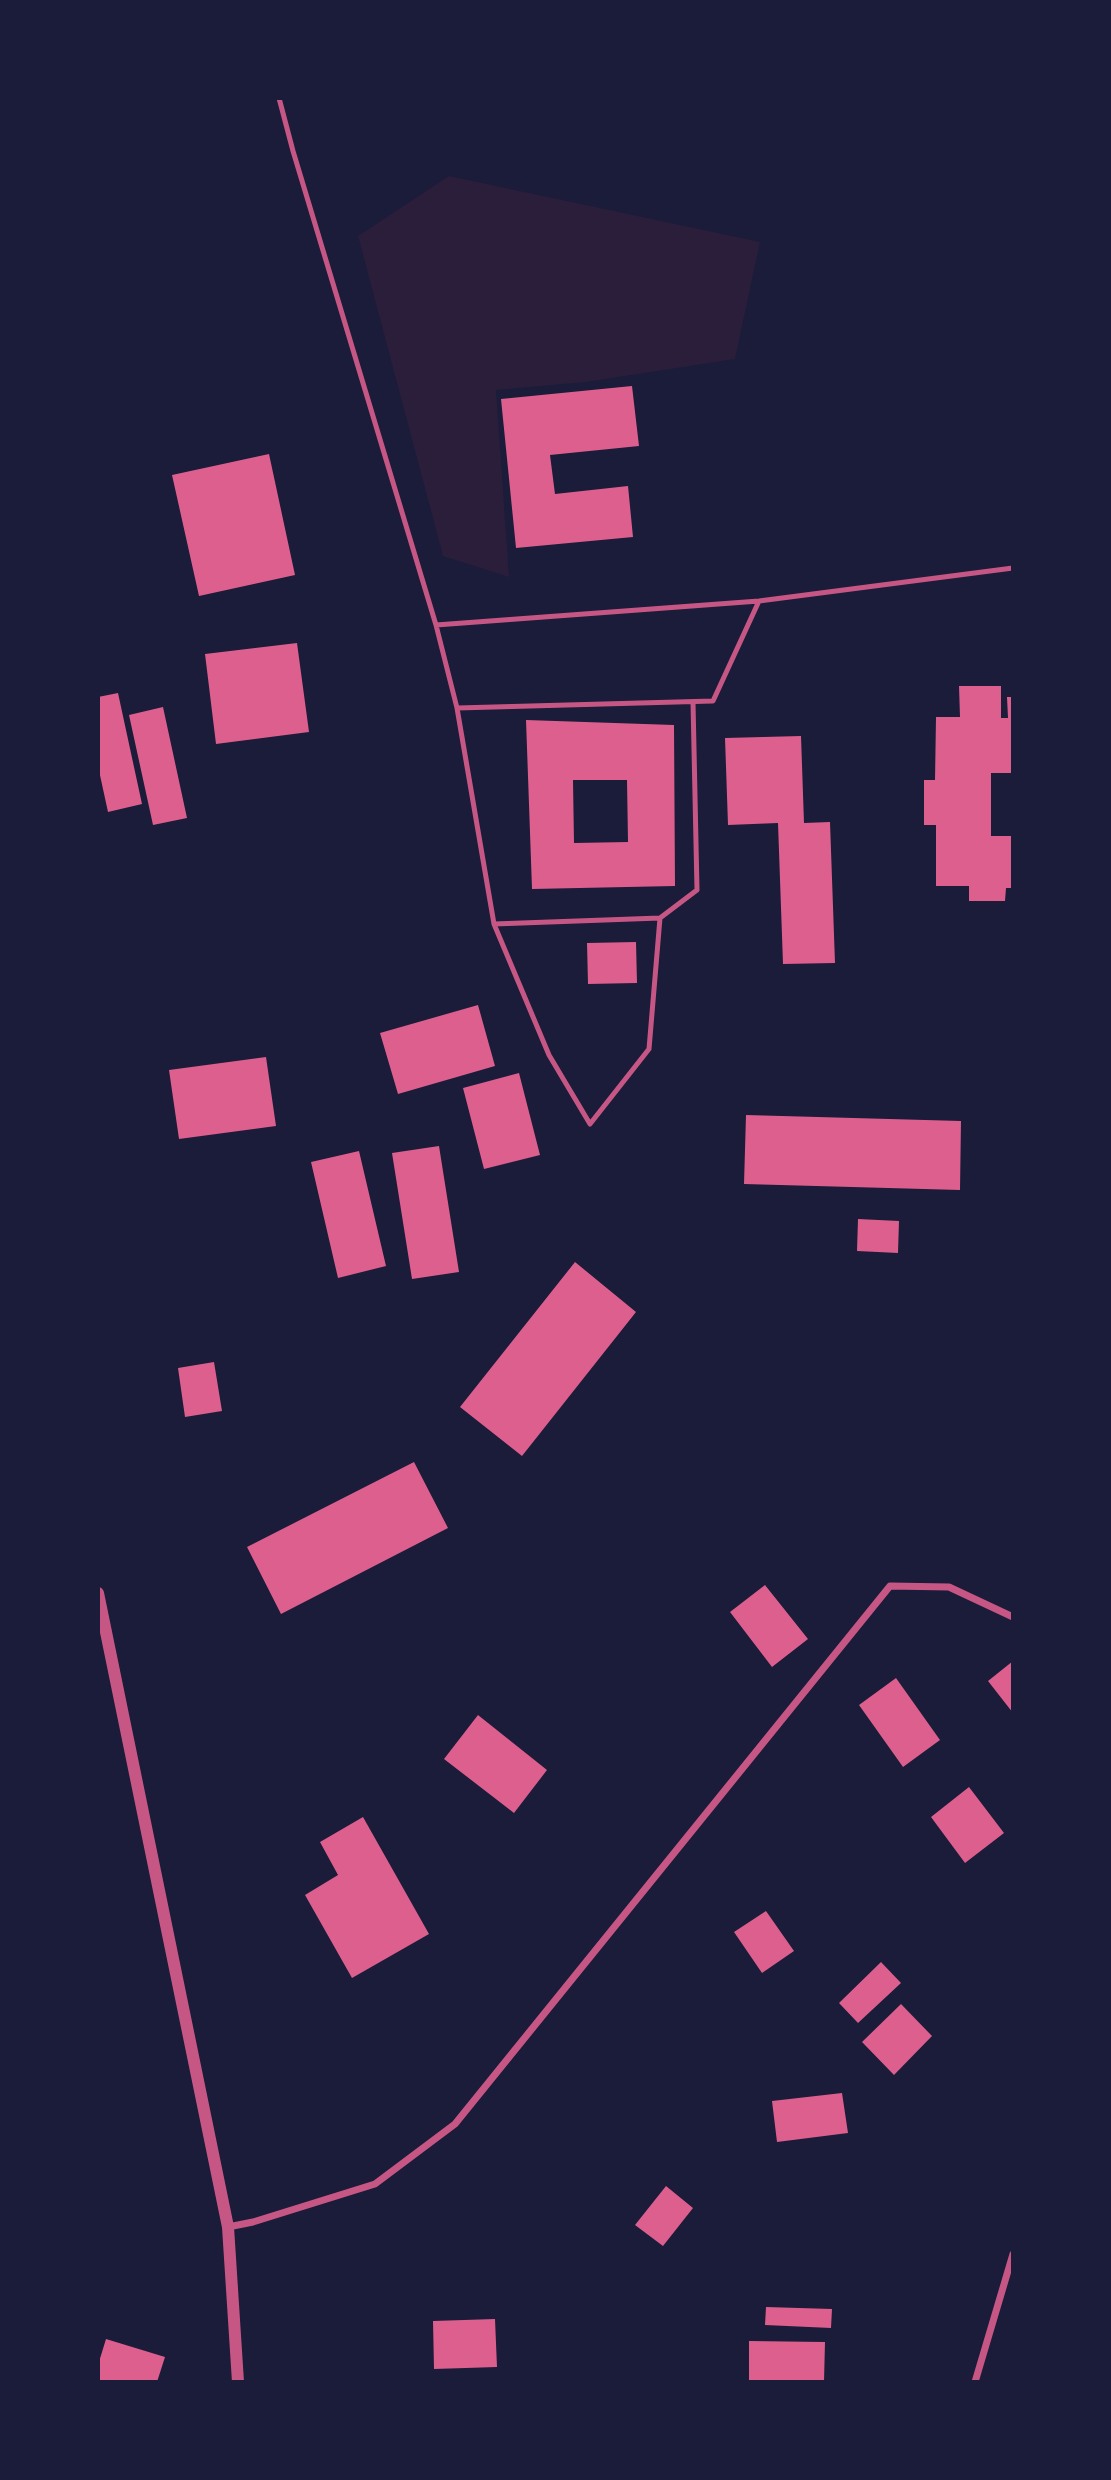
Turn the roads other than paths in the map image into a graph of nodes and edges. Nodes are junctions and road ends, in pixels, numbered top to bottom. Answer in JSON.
{"nodes":[{"id":1,"x":279,"y":98,"type":"edge"},
{"id":2,"x":1013,"y":568,"type":"edge"},
{"id":3,"x":759,"y":601,"type":"junction"},
{"id":4,"x":436,"y":625,"type":"junction"},
{"id":5,"x":693,"y":702,"type":"junction"},
{"id":6,"x":457,"y":708,"type":"junction"},
{"id":7,"x":660,"y":918,"type":"junction"},
{"id":8,"x":494,"y":924,"type":"junction"},
{"id":9,"x":98,"y":1593,"type":"edge"},
{"id":10,"x":1013,"y":1616,"type":"edge"},
{"id":11,"x":228,"y":2227,"type":"junction"},
{"id":12,"x":1013,"y":2254,"type":"edge"},
{"id":13,"x":238,"y":2382,"type":"edge"},
{"id":14,"x":975,"y":2382,"type":"edge"}],
"edges":[{"from":1,"to":4,"type":"lane"},
{"from":2,"to":3,"type":"lane"},
{"from":3,"to":4,"type":"lane"},
{"from":3,"to":5,"type":"lane"},
{"from":4,"to":6,"type":"lane"},
{"from":5,"to":6,"type":"lane"},
{"from":5,"to":7,"type":"lane"},
{"from":6,"to":8,"type":"lane"},
{"from":7,"to":8,"type":"lane"},
{"from":7,"to":8,"type":"lane"},
{"from":9,"to":11,"type":"street"},
{"from":10,"to":11,"type":"street"},
{"from":11,"to":13,"type":"street"},
{"from":12,"to":14,"type":"street"}]}
